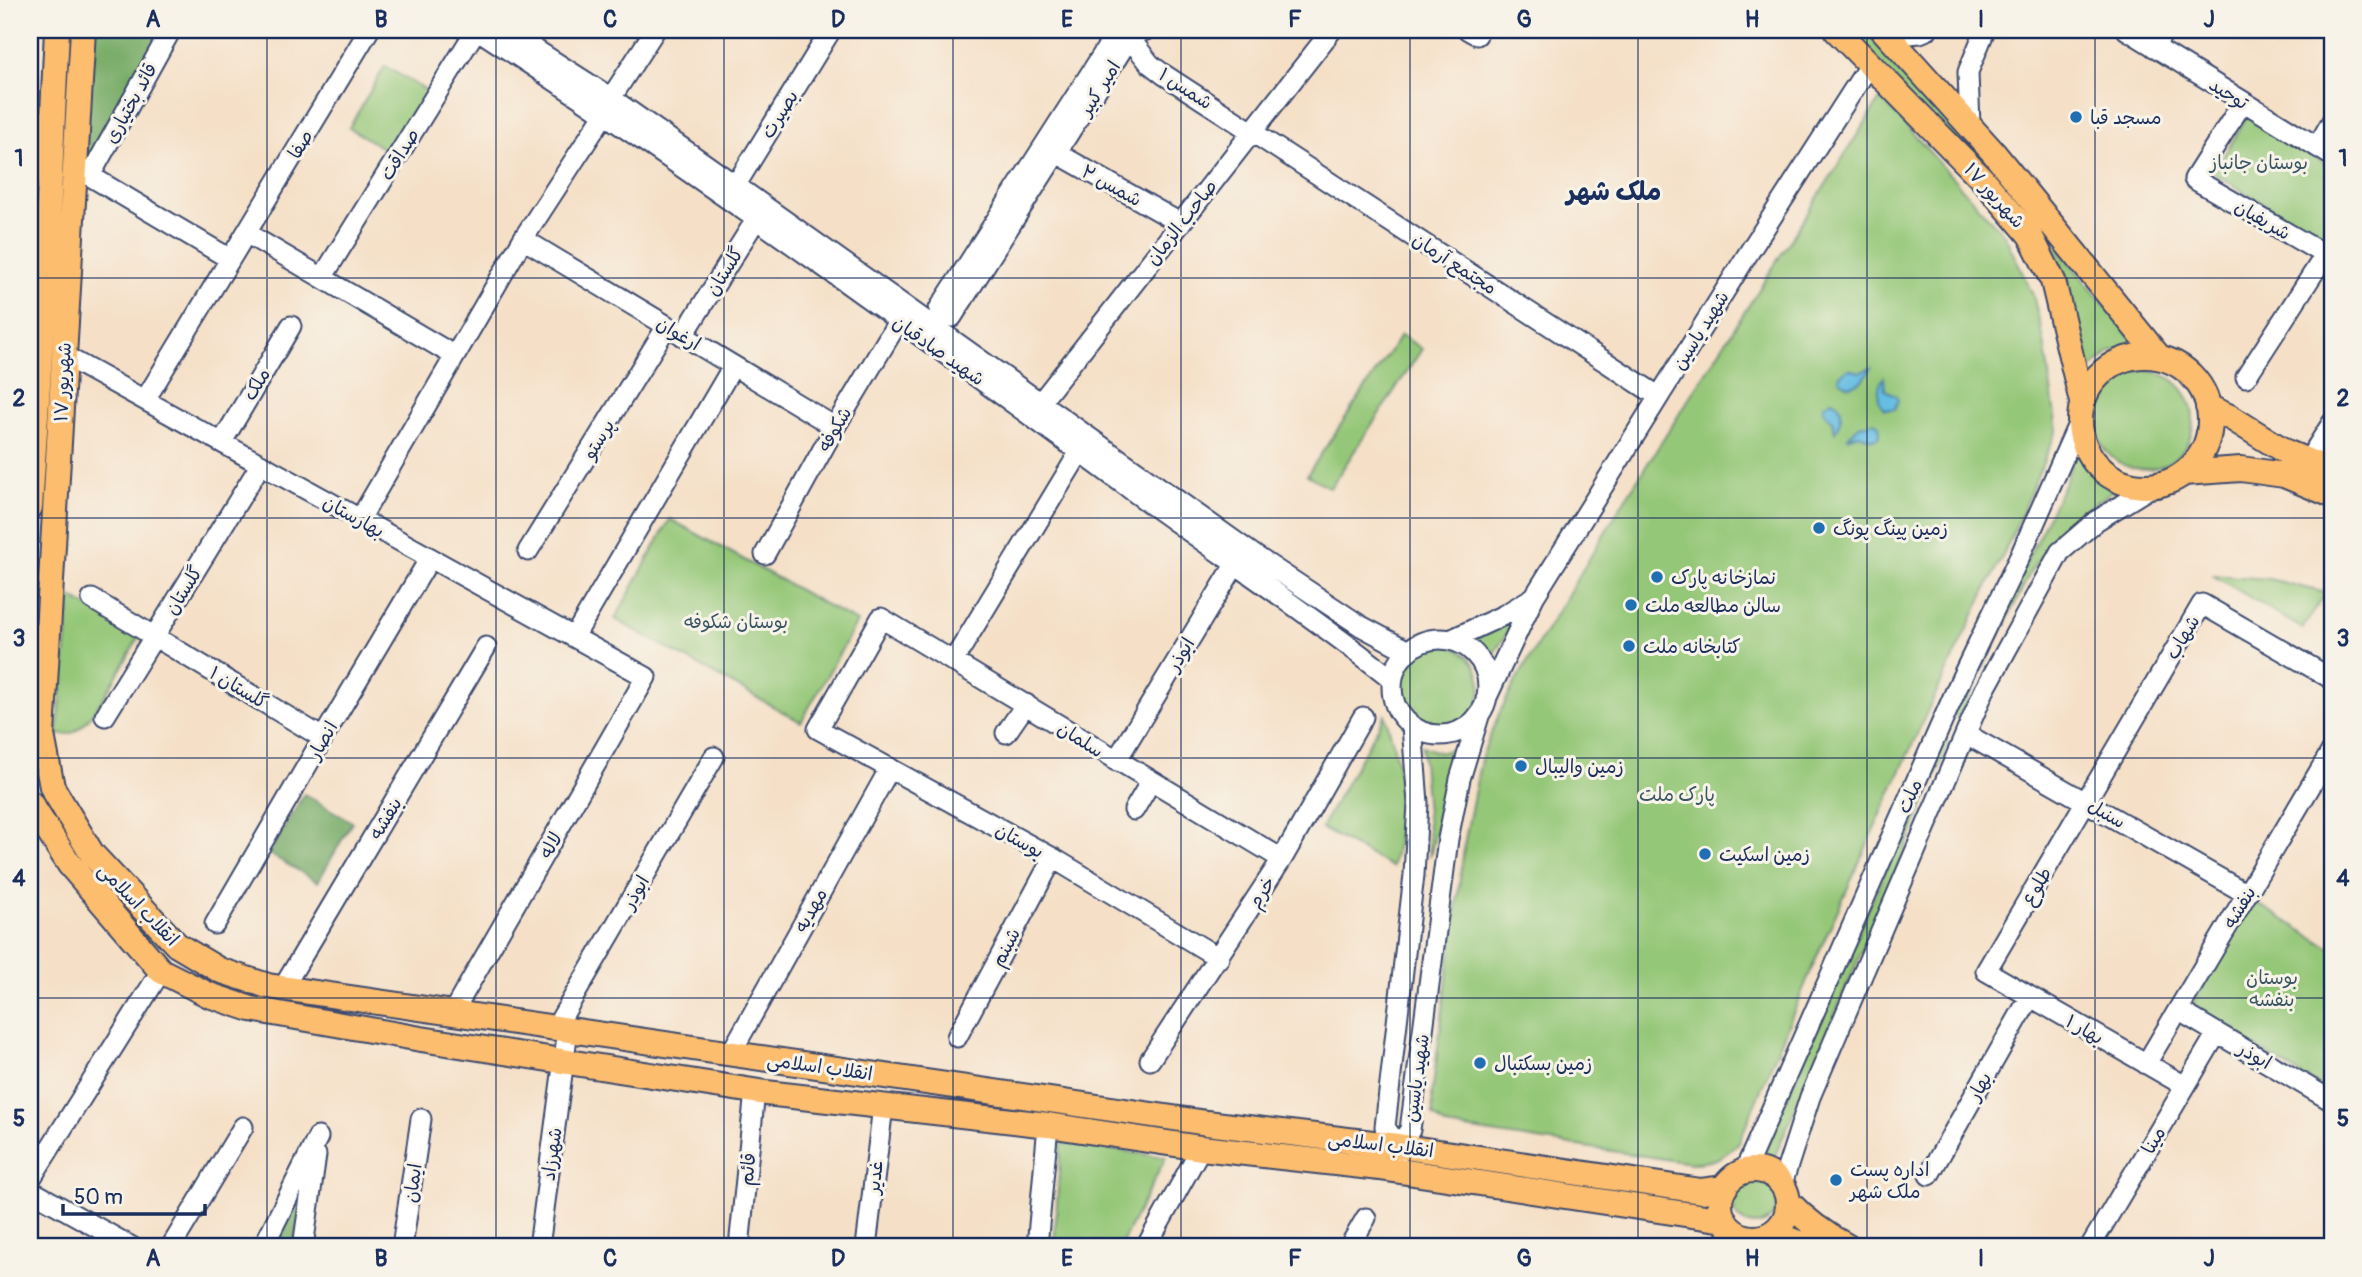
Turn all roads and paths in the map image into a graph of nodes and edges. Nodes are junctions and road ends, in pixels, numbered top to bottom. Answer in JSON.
{"nodes":[{"id":1,"x":57,"y":30,"type":"edge"},
{"id":2,"x":83,"y":30,"type":"edge"},
{"id":3,"x":171,"y":30,"type":"edge"},
{"id":4,"x":369,"y":30,"type":"edge"},
{"id":5,"x":477,"y":30,"type":"edge"},
{"id":6,"x":505,"y":30,"type":"edge"},
{"id":7,"x":655,"y":30,"type":"edge"},
{"id":8,"x":831,"y":30,"type":"edge"},
{"id":9,"x":1332,"y":30,"type":"edge"},
{"id":10,"x":1836,"y":30,"type":"edge"},
{"id":11,"x":1927,"y":30,"type":"edge"},
{"id":12,"x":1985,"y":30,"type":"edge"},
{"id":13,"x":2127,"y":30,"type":"edge"},
{"id":14,"x":2165,"y":30,"type":"edge"},
{"id":15,"x":1133,"y":32,"type":"edge"},
{"id":16,"x":1885,"y":33,"type":"edge"},
{"id":17,"x":530,"y":44,"type":"edge"},
{"id":18,"x":2154,"y":47,"type":"junction"},
{"id":19,"x":1870,"y":64,"type":"junction"},
{"id":20,"x":2244,"y":102,"type":"junction"},
{"id":21,"x":608,"y":106,"type":"junction"},
{"id":22,"x":2332,"y":121,"type":"edge"},
{"id":23,"x":1970,"y":126,"type":"junction"},
{"id":24,"x":1252,"y":131,"type":"junction"},
{"id":25,"x":1051,"y":150,"type":"junction"},
{"id":26,"x":2325,"y":151,"type":"edge"},
{"id":27,"x":82,"y":172,"type":"junction"},
{"id":28,"x":731,"y":192,"type":"junction"},
{"id":29,"x":761,"y":213,"type":"junction"},
{"id":30,"x":1180,"y":223,"type":"junction"},
{"id":31,"x":246,"y":233,"type":"junction"},
{"id":32,"x":523,"y":239,"type":"junction"},
{"id":33,"x":2330,"y":252,"type":"edge"},
{"id":34,"x":230,"y":259,"type":"junction"},
{"id":35,"x":322,"y":278,"type":"junction"},
{"id":36,"x":903,"y":314,"type":"junction"},
{"id":37,"x":291,"y":326,"type":"dead end"},
{"id":38,"x":675,"y":331,"type":"junction"},
{"id":39,"x":52,"y":354,"type":"junction"},
{"id":40,"x":455,"y":356,"type":"junction"},
{"id":41,"x":2159,"y":357,"type":"junction"},
{"id":42,"x":733,"y":366,"type":"junction"},
{"id":43,"x":2246,"y":377,"type":"dead end"},
{"id":44,"x":1658,"y":396,"type":"junction"},
{"id":45,"x":145,"y":400,"type":"junction"},
{"id":46,"x":2208,"y":407,"type":"junction"},
{"id":47,"x":1036,"y":408,"type":"junction"},
{"id":48,"x":2081,"y":412,"type":"junction"},
{"id":49,"x":2332,"y":423,"type":"edge"},
{"id":50,"x":835,"y":427,"type":"junction"},
{"id":51,"x":222,"y":442,"type":"junction"},
{"id":52,"x":1084,"y":444,"type":"junction"},
{"id":53,"x":2308,"y":461,"type":"junction"},
{"id":54,"x":261,"y":464,"type":"junction"},
{"id":55,"x":2332,"y":471,"type":"edge"},
{"id":56,"x":2184,"y":473,"type":"junction"},
{"id":57,"x":2154,"y":486,"type":"junction"},
{"id":58,"x":2332,"y":495,"type":"edge"},
{"id":59,"x":30,"y":507,"type":"edge"},
{"id":60,"x":360,"y":519,"type":"junction"},
{"id":61,"x":1246,"y":549,"type":"junction"},
{"id":62,"x":528,"y":551,"type":"dead end"},
{"id":63,"x":765,"y":554,"type":"dead end"},
{"id":64,"x":430,"y":558,"type":"junction"},
{"id":65,"x":1234,"y":565,"type":"junction"},
{"id":66,"x":1534,"y":597,"type":"junction"},
{"id":67,"x":92,"y":599,"type":"dead end"},
{"id":68,"x":154,"y":636,"type":"junction"},
{"id":69,"x":574,"y":638,"type":"junction"},
{"id":70,"x":1450,"y":640,"type":"junction"},
{"id":71,"x":486,"y":647,"type":"dead end"},
{"id":72,"x":1408,"y":651,"type":"junction"},
{"id":73,"x":954,"y":660,"type":"junction"},
{"id":74,"x":646,"y":677,"type":"joint"},
{"id":75,"x":1392,"y":679,"type":"junction"},
{"id":76,"x":2332,"y":679,"type":"edge"},
{"id":77,"x":1026,"y":704,"type":"junction"},
{"id":78,"x":1483,"y":706,"type":"junction"},
{"id":79,"x":105,"y":716,"type":"dead end"},
{"id":80,"x":1363,"y":717,"type":"dead end"},
{"id":81,"x":1412,"y":726,"type":"junction"},
{"id":82,"x":36,"y":727,"type":"edge"},
{"id":83,"x":818,"y":729,"type":"joint"},
{"id":84,"x":1006,"y":733,"type":"dead end"},
{"id":85,"x":1966,"y":734,"type":"junction"},
{"id":86,"x":323,"y":738,"type":"junction"},
{"id":87,"x":2332,"y":750,"type":"edge"},
{"id":88,"x":714,"y":757,"type":"dead end"},
{"id":89,"x":1116,"y":761,"type":"junction"},
{"id":90,"x":890,"y":768,"type":"junction"},
{"id":91,"x":1151,"y":781,"type":"junction"},
{"id":92,"x":2086,"y":800,"type":"junction"},
{"id":93,"x":30,"y":803,"type":"edge"},
{"id":94,"x":1134,"y":810,"type":"dead end"},
{"id":95,"x":1053,"y":858,"type":"junction"},
{"id":96,"x":1282,"y":859,"type":"junction"},
{"id":97,"x":2247,"y":894,"type":"junction"},
{"id":98,"x":215,"y":924,"type":"dead end"},
{"id":99,"x":1219,"y":958,"type":"junction"},
{"id":100,"x":161,"y":971,"type":"junction"},
{"id":101,"x":1986,"y":971,"type":"joint"},
{"id":102,"x":283,"y":988,"type":"junction"},
{"id":103,"x":2029,"y":997,"type":"junction"},
{"id":104,"x":2178,"y":1010,"type":"junction"},
{"id":105,"x":453,"y":1012,"type":"junction"},
{"id":106,"x":562,"y":1028,"type":"junction"},
{"id":107,"x":2217,"y":1033,"type":"junction"},
{"id":108,"x":957,"y":1037,"type":"dead end"},
{"id":109,"x":731,"y":1053,"type":"junction"},
{"id":110,"x":1150,"y":1060,"type":"dead end"},
{"id":111,"x":564,"y":1062,"type":"junction"},
{"id":112,"x":2146,"y":1064,"type":"junction"},
{"id":113,"x":2185,"y":1086,"type":"junction"},
{"id":114,"x":755,"y":1091,"type":"junction"},
{"id":115,"x":2331,"y":1097,"type":"edge"},
{"id":116,"x":883,"y":1106,"type":"junction"},
{"id":117,"x":421,"y":1119,"type":"dead end"},
{"id":118,"x":1048,"y":1125,"type":"junction"},
{"id":119,"x":243,"y":1127,"type":"dead end"},
{"id":120,"x":1201,"y":1148,"type":"junction"},
{"id":121,"x":1397,"y":1158,"type":"junction"},
{"id":122,"x":1744,"y":1172,"type":"junction"},
{"id":123,"x":1929,"y":1175,"type":"dead end"},
{"id":124,"x":30,"y":1180,"type":"edge"},
{"id":125,"x":1725,"y":1188,"type":"junction"},
{"id":126,"x":30,"y":1190,"type":"edge"},
{"id":127,"x":1785,"y":1193,"type":"junction"},
{"id":128,"x":1366,"y":1218,"type":"dead end"},
{"id":129,"x":1724,"y":1220,"type":"junction"},
{"id":130,"x":1773,"y":1233,"type":"junction"},
{"id":131,"x":106,"y":1241,"type":"edge"},
{"id":132,"x":132,"y":1247,"type":"edge"},
{"id":133,"x":171,"y":1247,"type":"edge"},
{"id":134,"x":263,"y":1247,"type":"edge"},
{"id":135,"x":303,"y":1247,"type":"edge"},
{"id":136,"x":402,"y":1247,"type":"edge"},
{"id":137,"x":539,"y":1247,"type":"edge"},
{"id":138,"x":740,"y":1247,"type":"edge"},
{"id":139,"x":866,"y":1247,"type":"edge"},
{"id":140,"x":1037,"y":1247,"type":"edge"},
{"id":141,"x":1146,"y":1247,"type":"edge"},
{"id":142,"x":1349,"y":1247,"type":"edge"},
{"id":143,"x":1808,"y":1247,"type":"edge"},
{"id":144,"x":1848,"y":1247,"type":"edge"},
{"id":145,"x":2090,"y":1247,"type":"edge"}],
"edges":[{"from":1,"to":39,"type":"main road","name":"۱۷ شهریور"},
{"from":2,"to":27,"type":"main road","name":"۱۷ شهریور"},
{"from":3,"to":27,"type":"street","name":"قائد بختیاری"},
{"from":4,"to":31,"type":"street","name":"صفا"},
{"from":5,"to":17,"type":"street","name":"شهید صادقیان"},
{"from":5,"to":35,"type":"street","name":"صداقت"},
{"from":6,"to":17,"type":"street","name":"شهید صادقیان"},
{"from":7,"to":21,"type":"street"},
{"from":8,"to":28,"type":"street","name":"بصیرت"},
{"from":9,"to":24,"type":"street","name":"صاحب الزمان"},
{"from":10,"to":19,"type":"main road","name":"۱۷ شهریور"},
{"from":11,"to":16,"type":"street"},
{"from":12,"to":23,"type":"street"},
{"from":13,"to":18,"type":"street","name":"توحید"},
{"from":14,"to":18,"type":"street"},
{"from":15,"to":24,"type":"street","name":"شمس ۱"},
{"from":15,"to":25,"type":"street","name":"امیر کبیر"},
{"from":16,"to":23,"type":"main road","name":"۱۷ شهریور"},
{"from":17,"to":21,"type":"street","name":"شهید صادقیان"},
{"from":18,"to":20,"type":"street","name":"توحید"},
{"from":19,"to":44,"type":"street","name":"شهید یاسین"},
{"from":19,"to":48,"type":"main road","name":"۱۷ شهریور"},
{"from":20,"to":26,"type":"street","name":"توحید"},
{"from":20,"to":33,"type":"street","name":"شریفیان"},
{"from":21,"to":28,"type":"street","name":"شهید صادقیان"},
{"from":21,"to":32,"type":"street"},
{"from":22,"to":26,"type":"street"},
{"from":23,"to":41,"type":"main road","name":"۱۷ شهریور"},
{"from":24,"to":30,"type":"street","name":"صاحب الزمان"},
{"from":24,"to":44,"type":"street","name":"مجتمع آرمان"},
{"from":25,"to":25,"type":"street","name":"امیر کبیر"},
{"from":25,"to":30,"type":"street","name":"شمس ۲"},
{"from":27,"to":34,"type":"street"},
{"from":27,"to":39,"type":"main road","name":"۱۷ شهریور"},
{"from":28,"to":29,"type":"street","name":"شهید صادقیان"},
{"from":29,"to":36,"type":"street","name":"شهید صادقیان"},
{"from":29,"to":38,"type":"street","name":"گلستان"},
{"from":30,"to":47,"type":"street","name":"صاحب الزمان"},
{"from":31,"to":34,"type":"street","name":"صفا"},
{"from":31,"to":35,"type":"street"},
{"from":32,"to":38,"type":"street","name":"ارغوان"},
{"from":32,"to":40,"type":"street"},
{"from":33,"to":43,"type":"street"},
{"from":34,"to":45,"type":"street","name":"صفا"},
{"from":35,"to":40,"type":"street"},
{"from":36,"to":47,"type":"street","name":"شهید صادقیان"},
{"from":36,"to":50,"type":"street","name":"شکوفه"},
{"from":37,"to":51,"type":"street","name":"ملک"},
{"from":38,"to":42,"type":"street","name":"ارغوان"},
{"from":38,"to":62,"type":"street","name":"پرستو"},
{"from":39,"to":45,"type":"street","name":"بهارستان"},
{"from":39,"to":59,"type":"main road","name":"۱۷ شهریور"},
{"from":39,"to":82,"type":"main road","name":"۱۷ شهریور"},
{"from":40,"to":60,"type":"street"},
{"from":41,"to":46,"type":"main road"},
{"from":41,"to":48,"type":"main road"},
{"from":42,"to":50,"type":"street","name":"ارغوان"},
{"from":42,"to":69,"type":"street"},
{"from":44,"to":66,"type":"street","name":"شهید یاسین"},
{"from":45,"to":51,"type":"street","name":"بهارستان"},
{"from":46,"to":53,"type":"main road"},
{"from":46,"to":56,"type":"main road"},
{"from":47,"to":52,"type":"street","name":"شهید صادقیان"},
{"from":48,"to":57,"type":"main road"},
{"from":48,"to":122,"type":"street","name":"ملت"},
{"from":49,"to":53,"type":"street"},
{"from":50,"to":63,"type":"street","name":"شکوفه"},
{"from":51,"to":54,"type":"street","name":"بهارستان"},
{"from":52,"to":61,"type":"street","name":"شهید صادقیان"},
{"from":52,"to":65,"type":"street","name":"شهید صادقیان"},
{"from":52,"to":73,"type":"street"},
{"from":53,"to":55,"type":"main road"},
{"from":54,"to":60,"type":"street","name":"بهارستان"},
{"from":54,"to":68,"type":"street","name":"گلستان"},
{"from":56,"to":57,"type":"main road"},
{"from":56,"to":58,"type":"main road"},
{"from":57,"to":85,"type":"street","name":"ملت"},
{"from":60,"to":64,"type":"street","name":"بهارستان"},
{"from":61,"to":65,"type":"street","name":"ابوذر"},
{"from":61,"to":72,"type":"street","name":"شهید صادقیان"},
{"from":64,"to":69,"type":"street","name":"بهارستان"},
{"from":64,"to":86,"type":"street","name":"انصار"},
{"from":65,"to":75,"type":"street","name":"شهید صادقیان"},
{"from":65,"to":89,"type":"street","name":"ابوذر"},
{"from":66,"to":70,"type":"street","name":"شهید یاسین"},
{"from":66,"to":78,"type":"street","name":"شهید یاسین"},
{"from":67,"to":68,"type":"street","name":"گلستان ۱"},
{"from":68,"to":79,"type":"street","name":"گلستان"},
{"from":68,"to":86,"type":"street","name":"گلستان ۱"},
{"from":69,"to":74,"type":"street","name":"بهارستان"},
{"from":70,"to":72,"type":"street","name":"شهید یاسین"},
{"from":70,"to":78,"type":"street","name":"شهید یاسین"},
{"from":71,"to":102,"type":"street","name":"بنفشه"},
{"from":72,"to":75,"type":"street"},
{"from":73,"to":77,"type":"street","name":"سلمان"},
{"from":73,"to":83,"type":"street","name":"سلمان"},
{"from":74,"to":105,"type":"street","name":"لاله"},
{"from":75,"to":81,"type":"street","name":"شهید یاسین"},
{"from":76,"to":92,"type":"street","name":"شهاب"},
{"from":77,"to":84,"type":"street"},
{"from":77,"to":89,"type":"street","name":"سلمان"},
{"from":78,"to":81,"type":"street","name":"شهید یاسین"},
{"from":78,"to":121,"type":"street","name":"شهید یاسین"},
{"from":80,"to":96,"type":"street","name":"خرم"},
{"from":81,"to":121,"type":"street","name":"شهید یاسین"},
{"from":82,"to":102,"type":"main road","name":"انقلاب اسلامی"},
{"from":83,"to":90,"type":"street","name":"بوستان"},
{"from":85,"to":92,"type":"street","name":"سنبل"},
{"from":85,"to":127,"type":"street","name":"ملت"},
{"from":86,"to":98,"type":"street","name":"انصار"},
{"from":87,"to":97,"type":"street","name":"بنفشه"},
{"from":88,"to":106,"type":"street","name":"ابوذر"},
{"from":89,"to":91,"type":"street","name":"سلمان"},
{"from":90,"to":95,"type":"street","name":"بوستان"},
{"from":90,"to":109,"type":"street","name":"مهدیه"},
{"from":91,"to":94,"type":"street"},
{"from":91,"to":96,"type":"street","name":"سلمان"},
{"from":92,"to":97,"type":"street","name":"سنبل"},
{"from":92,"to":101,"type":"street","name":"طلوع"},
{"from":93,"to":100,"type":"main road","name":"انقلاب اسلامی"},
{"from":95,"to":99,"type":"street","name":"بوستان"},
{"from":95,"to":108,"type":"street","name":"شبنم"},
{"from":96,"to":99,"type":"street","name":"خرم"},
{"from":97,"to":104,"type":"street","name":"بنفشه"},
{"from":99,"to":110,"type":"street","name":"خرم"},
{"from":100,"to":111,"type":"main road","name":"انقلاب اسلامی"},
{"from":100,"to":124,"type":"street"},
{"from":101,"to":103,"type":"street","name":"بهار ۱"},
{"from":102,"to":105,"type":"main road","name":"انقلاب اسلامی"},
{"from":103,"to":112,"type":"street","name":"بهار ۱"},
{"from":103,"to":123,"type":"street","name":"بهار"},
{"from":104,"to":107,"type":"street","name":"ابوذر"},
{"from":104,"to":112,"type":"street","name":"بنفشه"},
{"from":105,"to":106,"type":"main road","name":"انقلاب اسلامی"},
{"from":106,"to":109,"type":"main road","name":"انقلاب اسلامی"},
{"from":106,"to":111,"type":"street","name":"شهرزاد"},
{"from":107,"to":113,"type":"street","name":"مینا"},
{"from":107,"to":115,"type":"street","name":"ابوذر"},
{"from":109,"to":121,"type":"main road","name":"انقلاب اسلامی"},
{"from":111,"to":114,"type":"main road","name":"انقلاب اسلامی"},
{"from":111,"to":137,"type":"street","name":"شهرزاد"},
{"from":112,"to":113,"type":"street","name":"بهار ۱"},
{"from":113,"to":145,"type":"street","name":"مینا"},
{"from":114,"to":116,"type":"main road","name":"انقلاب اسلامی"},
{"from":114,"to":138,"type":"street","name":"قائم"},
{"from":116,"to":118,"type":"main road","name":"انقلاب اسلامی"},
{"from":116,"to":139,"type":"street","name":"غدیر"},
{"from":117,"to":136,"type":"street","name":"ایمان"},
{"from":118,"to":120,"type":"main road","name":"انقلاب اسلامی"},
{"from":118,"to":140,"type":"street"},
{"from":119,"to":133,"type":"street"},
{"from":120,"to":121,"type":"main road","name":"انقلاب اسلامی"},
{"from":120,"to":141,"type":"street"},
{"from":121,"to":125,"type":"main road","name":"انقلاب اسلامی"},
{"from":121,"to":129,"type":"main road","name":"انقلاب اسلامی"},
{"from":122,"to":125,"type":"main road"},
{"from":122,"to":127,"type":"main road"},
{"from":125,"to":129,"type":"main road"},
{"from":126,"to":131,"type":"street"},
{"from":127,"to":130,"type":"main road"},
{"from":127,"to":144,"type":"main road"},
{"from":128,"to":142,"type":"street"},
{"from":129,"to":130,"type":"main road","name":"انقلاب اسلامی"},
{"from":130,"to":143,"type":"main road","name":"انقلاب اسلامی"},
{"from":131,"to":132,"type":"street"},
{"from":134,"to":135,"type":"street"}]}
